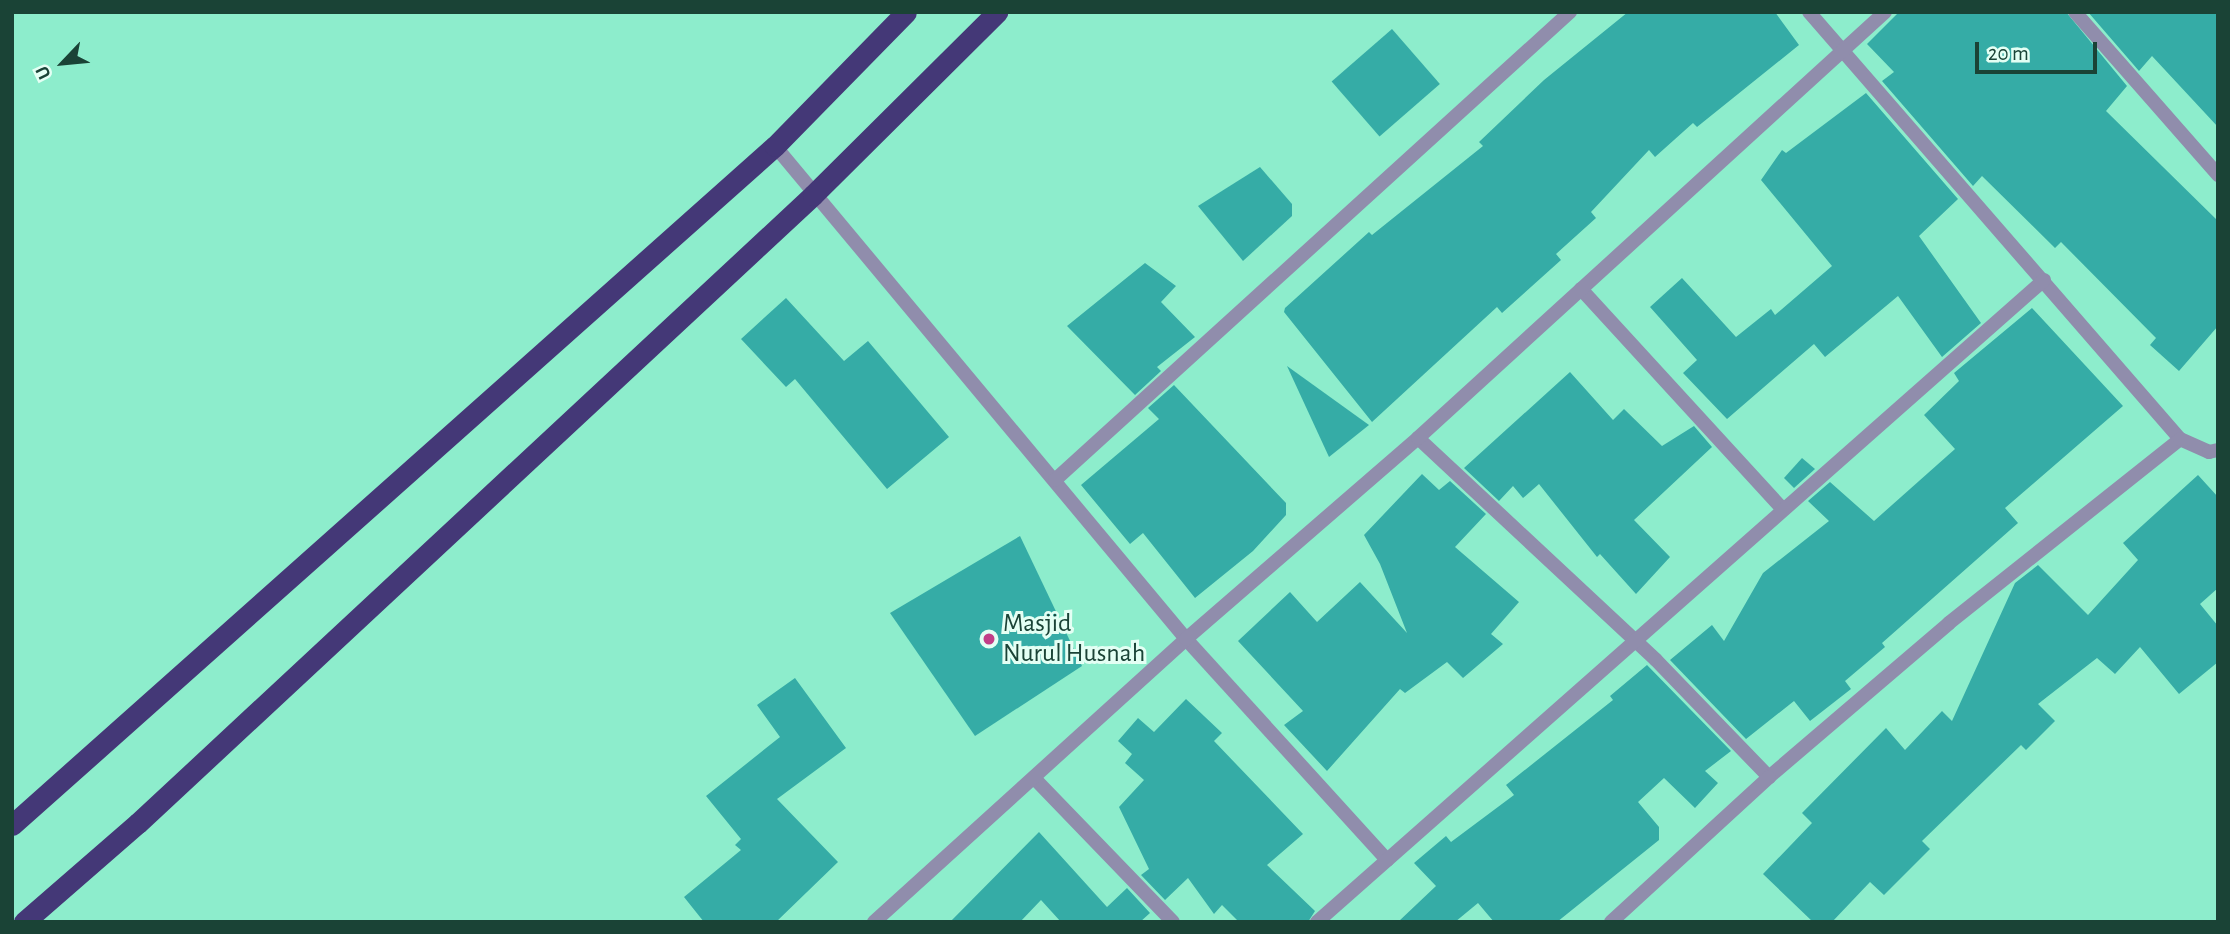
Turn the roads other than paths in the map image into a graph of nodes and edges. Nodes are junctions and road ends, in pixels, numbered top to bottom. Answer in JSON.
{"nodes":[{"id":1,"x":906,"y":12,"type":"edge"},
{"id":2,"x":997,"y":12,"type":"edge"},
{"id":3,"x":1570,"y":12,"type":"edge"},
{"id":4,"x":1809,"y":12,"type":"edge"},
{"id":5,"x":1885,"y":12,"type":"edge"},
{"id":6,"x":2075,"y":12,"type":"edge"},
{"id":7,"x":1843,"y":48,"type":"junction"},
{"id":8,"x":775,"y":146,"type":"junction"},
{"id":9,"x":2218,"y":174,"type":"edge"},
{"id":10,"x":813,"y":195,"type":"junction"},
{"id":11,"x":2044,"y":280,"type":"junction"},
{"id":12,"x":1581,"y":289,"type":"junction"},
{"id":13,"x":1418,"y":438,"type":"junction"},
{"id":14,"x":2180,"y":439,"type":"junction"},
{"id":15,"x":2218,"y":450,"type":"edge"},
{"id":16,"x":1055,"y":480,"type":"junction"},
{"id":17,"x":1782,"y":508,"type":"junction"},
{"id":18,"x":1186,"y":639,"type":"junction"},
{"id":19,"x":1632,"y":639,"type":"junction"},
{"id":20,"x":1769,"y":777,"type":"junction"},
{"id":21,"x":1034,"y":778,"type":"junction"},
{"id":22,"x":12,"y":825,"type":"edge"},
{"id":23,"x":1387,"y":860,"type":"junction"},
{"id":24,"x":891,"y":916,"type":"edge"},
{"id":25,"x":24,"y":922,"type":"edge"},
{"id":26,"x":874,"y":922,"type":"edge"},
{"id":27,"x":1173,"y":922,"type":"edge"},
{"id":28,"x":1317,"y":922,"type":"edge"},
{"id":29,"x":1611,"y":922,"type":"edge"}],
"edges":[{"from":1,"to":8,"type":"highway"},
{"from":2,"to":10,"type":"highway"},
{"from":3,"to":16,"type":"street"},
{"from":4,"to":7,"type":"street"},
{"from":5,"to":7,"type":"street"},
{"from":6,"to":9,"type":"street"},
{"from":7,"to":11,"type":"street"},
{"from":7,"to":12,"type":"street"},
{"from":8,"to":10,"type":"street"},
{"from":8,"to":22,"type":"highway"},
{"from":10,"to":16,"type":"street"},
{"from":10,"to":25,"type":"highway"},
{"from":11,"to":14,"type":"street"},
{"from":11,"to":17,"type":"street"},
{"from":12,"to":13,"type":"street"},
{"from":12,"to":17,"type":"street"},
{"from":13,"to":18,"type":"street"},
{"from":13,"to":19,"type":"street"},
{"from":14,"to":15,"type":"street"},
{"from":14,"to":20,"type":"street"},
{"from":16,"to":18,"type":"street"},
{"from":17,"to":19,"type":"street"},
{"from":18,"to":21,"type":"street"},
{"from":18,"to":23,"type":"street"},
{"from":19,"to":20,"type":"street"},
{"from":19,"to":23,"type":"street"},
{"from":20,"to":29,"type":"street"},
{"from":21,"to":24,"type":"street"},
{"from":21,"to":27,"type":"street"},
{"from":23,"to":28,"type":"street"},
{"from":24,"to":26,"type":"street"}]}
